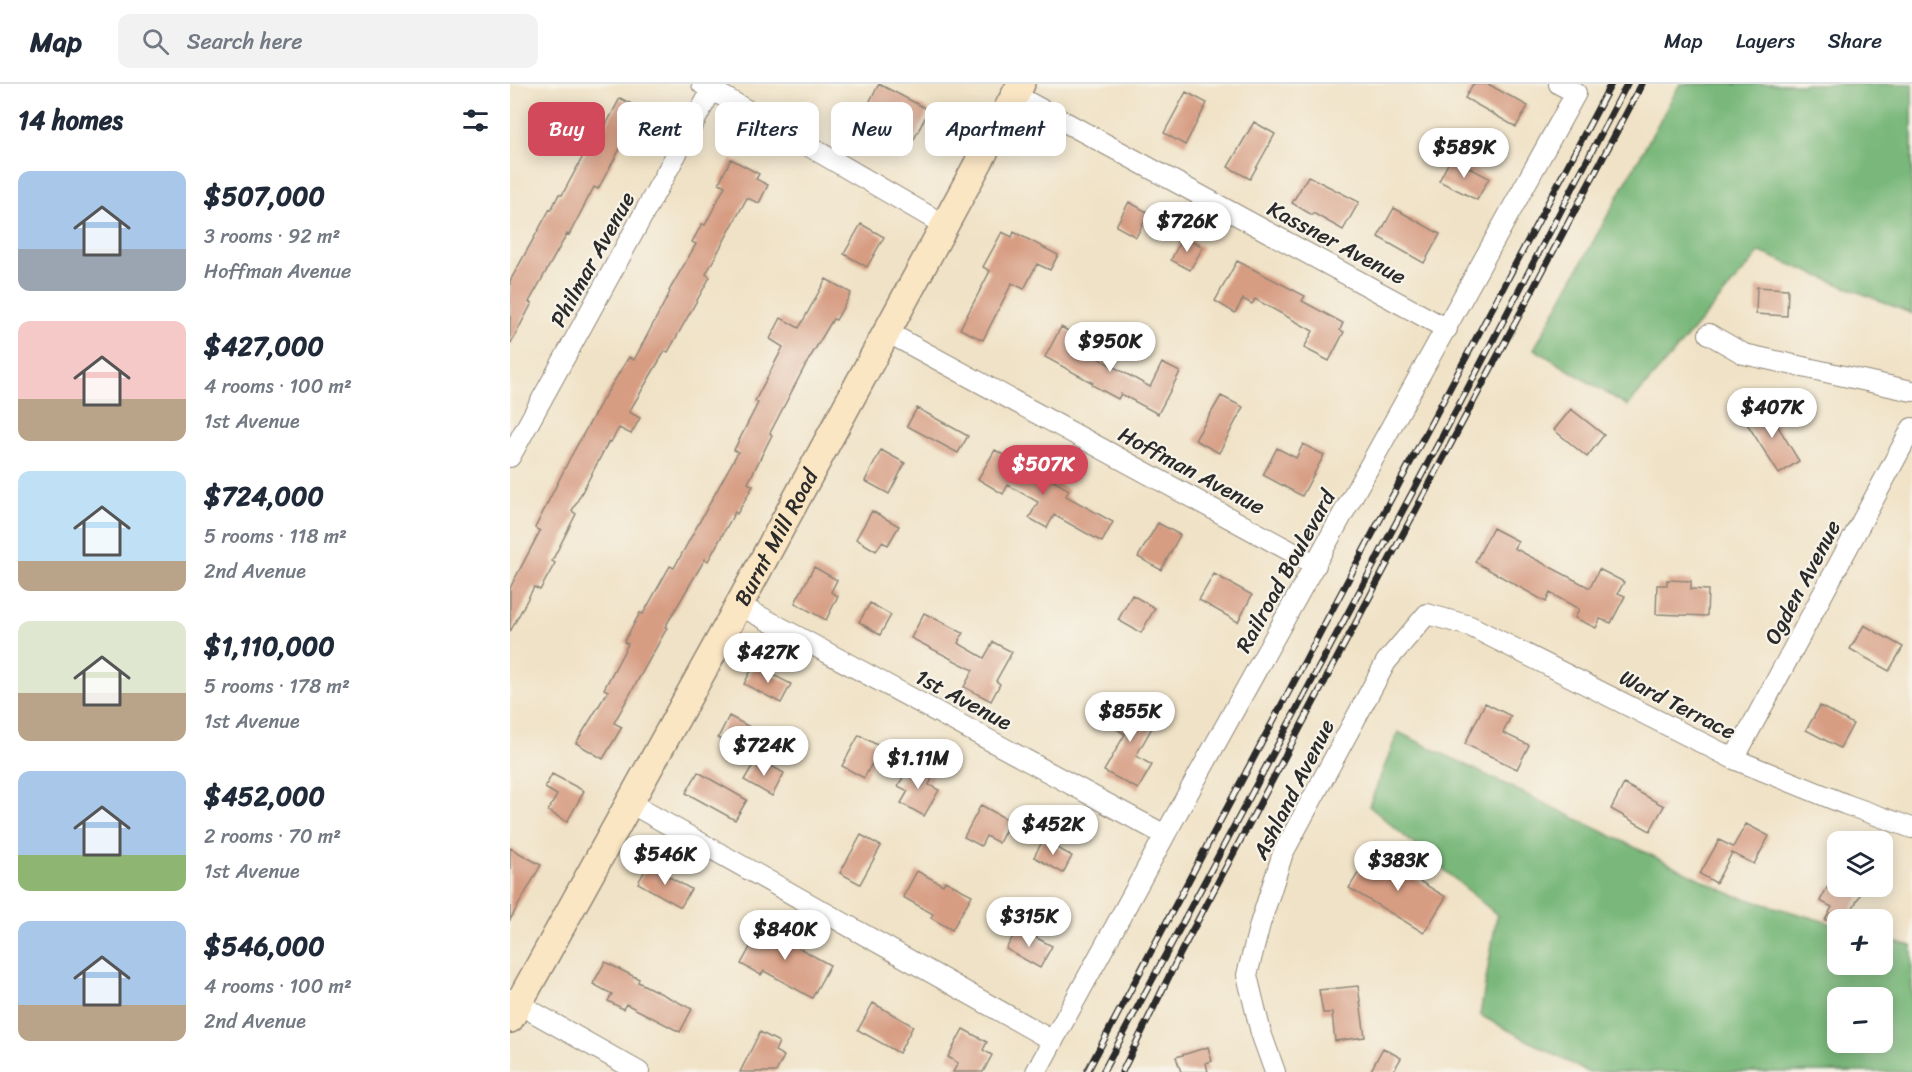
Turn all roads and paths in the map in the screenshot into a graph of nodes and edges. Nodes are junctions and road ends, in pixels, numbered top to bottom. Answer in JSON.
{"nodes":[{"id":1,"x":710,"y":86,"type":"edge"},
{"id":2,"x":1568,"y":89,"type":"edge"},
{"id":3,"x":1018,"y":90,"type":"edge"},
{"id":4,"x":946,"y":226,"type":"junction"},
{"id":5,"x":1447,"y":329,"type":"junction"},
{"id":6,"x":887,"y":332,"type":"junction"},
{"id":7,"x":1709,"y":334,"type":"dead end"},
{"id":8,"x":1912,"y":391,"type":"edge"},
{"id":9,"x":1912,"y":428,"type":"edge"},
{"id":10,"x":510,"y":457,"type":"edge"},
{"id":11,"x":1316,"y":565,"type":"junction"},
{"id":12,"x":739,"y":605,"type":"junction"},
{"id":13,"x":1427,"y":614,"type":"joint"},
{"id":14,"x":1734,"y":759,"type":"junction"},
{"id":15,"x":630,"y":802,"type":"junction"},
{"id":16,"x":1912,"y":828,"type":"edge"},
{"id":17,"x":1165,"y":835,"type":"junction"},
{"id":18,"x":513,"y":1007,"type":"edge"},
{"id":19,"x":1053,"y":1041,"type":"junction"},
{"id":20,"x":639,"y":1072,"type":"edge"},
{"id":21,"x":1036,"y":1072,"type":"edge"},
{"id":22,"x":1275,"y":1072,"type":"edge"}],
"edges":[{"from":1,"to":4,"type":"street"},
{"from":1,"to":10,"type":"street","name":"Philmar Avenue"},
{"from":2,"to":5,"type":"street","name":"Railroad Boulevard"},
{"from":3,"to":4,"type":"main road","name":"Burnt Mill Road"},
{"from":3,"to":5,"type":"street","name":"Kassner Avenue"},
{"from":4,"to":6,"type":"main road","name":"Burnt Mill Road"},
{"from":5,"to":11,"type":"street","name":"Railroad Boulevard"},
{"from":6,"to":11,"type":"street","name":"Hoffman Avenue"},
{"from":6,"to":12,"type":"main road","name":"Burnt Mill Road"},
{"from":7,"to":8,"type":"street"},
{"from":9,"to":14,"type":"street","name":"Ogden Avenue"},
{"from":11,"to":17,"type":"street","name":"Railroad Boulevard"},
{"from":12,"to":15,"type":"main road","name":"Burnt Mill Road"},
{"from":12,"to":17,"type":"street","name":"1st Avenue"},
{"from":13,"to":14,"type":"street","name":"Ward Terrace"},
{"from":13,"to":22,"type":"street","name":"Ashland Avenue"},
{"from":14,"to":16,"type":"street","name":"Ward Terrace"},
{"from":15,"to":18,"type":"main road","name":"Burnt Mill Road"},
{"from":15,"to":19,"type":"street"},
{"from":17,"to":19,"type":"street","name":"Railroad Boulevard"},
{"from":18,"to":20,"type":"street"},
{"from":19,"to":21,"type":"street","name":"Railroad Boulevard"}]}
